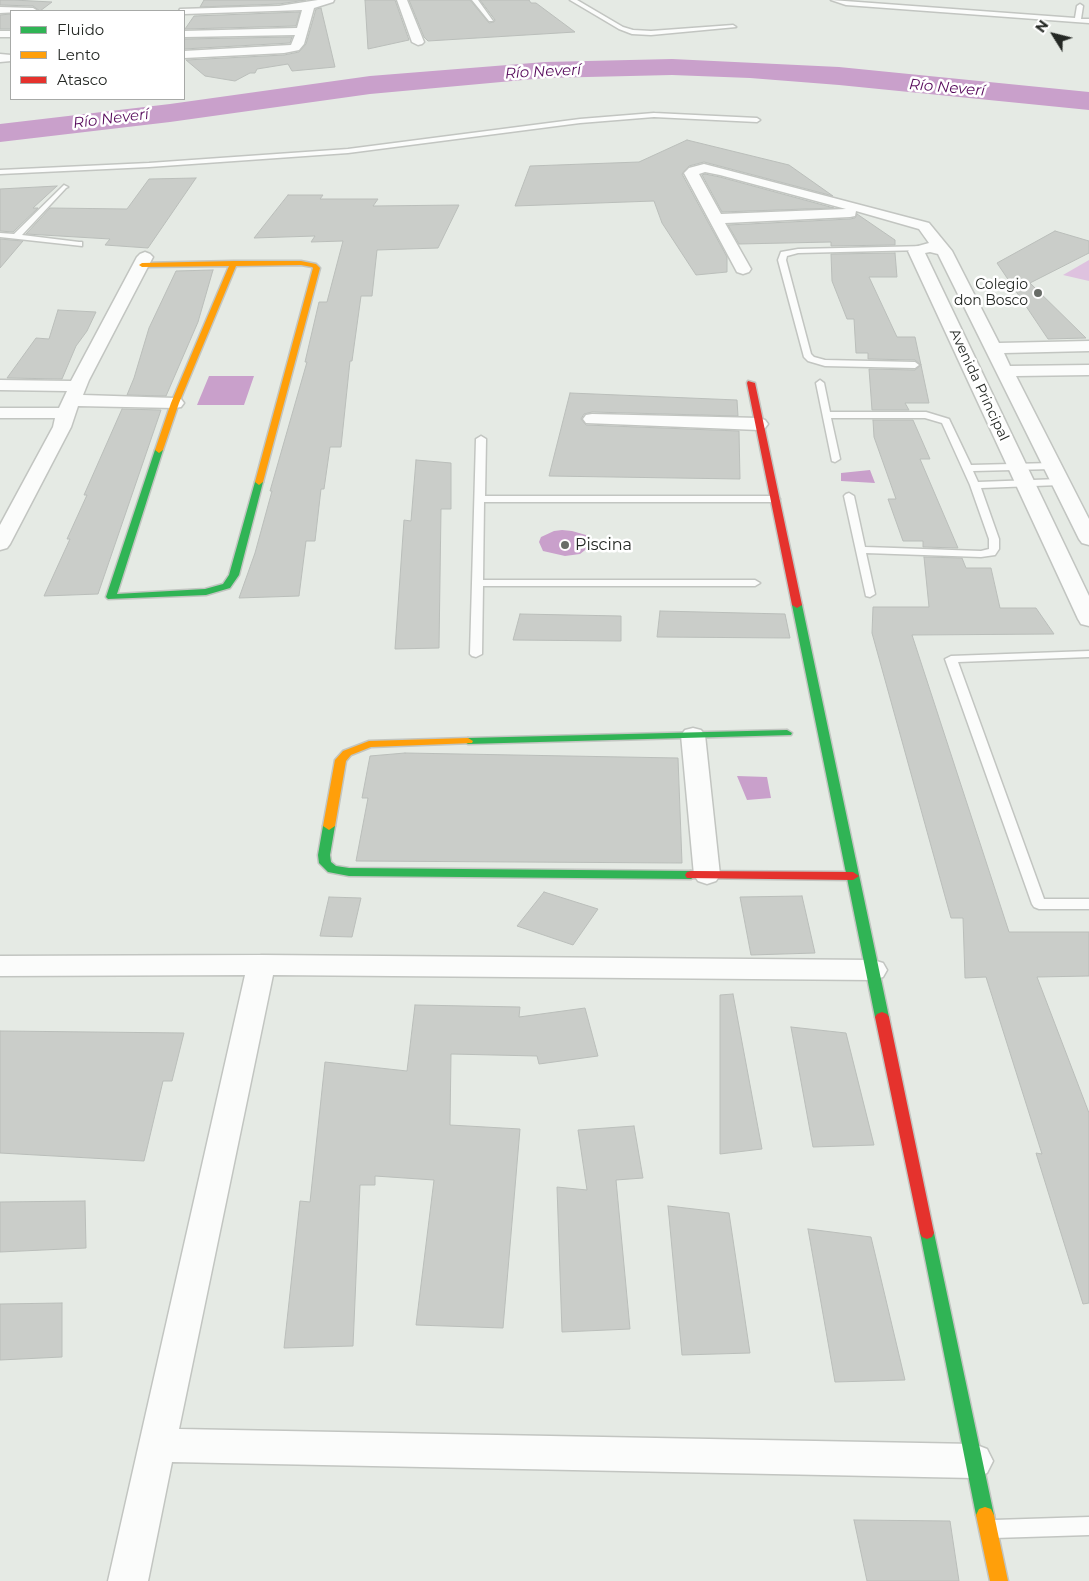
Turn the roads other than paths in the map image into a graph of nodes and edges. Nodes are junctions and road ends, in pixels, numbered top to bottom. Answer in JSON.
{"nodes":[{"id":1,"x":329,"y":0,"type":"edge"},
{"id":2,"x":402,"y":0,"type":"edge"},
{"id":3,"x":475,"y":0,"type":"edge"},
{"id":4,"x":573,"y":0,"type":"edge"},
{"id":5,"x":834,"y":0,"type":"edge"},
{"id":6,"x":309,"y":6,"type":"junction"},
{"id":7,"x":1080,"y":6,"type":"dead end"},
{"id":8,"x":185,"y":11,"type":"edge"},
{"id":9,"x":491,"y":20,"type":"dead end"},
{"id":10,"x":1078,"y":20,"type":"junction"},
{"id":11,"x":1089,"y":21,"type":"edge"},
{"id":12,"x":733,"y":27,"type":"dead end"},
{"id":13,"x":302,"y":32,"type":"junction"},
{"id":14,"x":185,"y":34,"type":"edge"},
{"id":15,"x":418,"y":42,"type":"dead end"},
{"id":16,"x":185,"y":55,"type":"edge"},
{"id":17,"x":757,"y":120,"type":"dead end"},
{"id":18,"x":0,"y":172,"type":"edge"},
{"id":19,"x":64,"y":187,"type":"dead end"},
{"id":20,"x":875,"y":212,"type":"junction"},
{"id":21,"x":716,"y":219,"type":"junction"},
{"id":22,"x":0,"y":235,"type":"edge"},
{"id":23,"x":16,"y":236,"type":"junction"},
{"id":24,"x":79,"y":244,"type":"dead end"},
{"id":25,"x":924,"y":248,"type":"junction"},
{"id":26,"x":944,"y":251,"type":"junction"},
{"id":27,"x":143,"y":261,"type":"joint"},
{"id":28,"x":234,"y":263,"type":"junction"},
{"id":29,"x":743,"y":269,"type":"dead end"},
{"id":30,"x":1089,"y":346,"type":"edge"},
{"id":31,"x":993,"y":348,"type":"junction"},
{"id":32,"x":915,"y":365,"type":"dead end"},
{"id":33,"x":1089,"y":370,"type":"edge"},
{"id":34,"x":1005,"y":372,"type":"junction"},
{"id":35,"x":751,"y":383,"type":"dead end"},
{"id":36,"x":820,"y":383,"type":"dead end"},
{"id":37,"x":0,"y":385,"type":"edge"},
{"id":38,"x":72,"y":400,"type":"junction"},
{"id":39,"x":176,"y":403,"type":"junction"},
{"id":40,"x":0,"y":413,"type":"edge"},
{"id":41,"x":826,"y":415,"type":"junction"},
{"id":42,"x":592,"y":419,"type":"dead end"},
{"id":43,"x":759,"y":424,"type":"junction"},
{"id":44,"x":481,"y":439,"type":"dead end"},
{"id":45,"x":835,"y":459,"type":"dead end"},
{"id":46,"x":1052,"y":466,"type":"junction"},
{"id":47,"x":968,"y":468,"type":"junction"},
{"id":48,"x":1021,"y":475,"type":"junction"},
{"id":49,"x":1060,"y":482,"type":"junction"},
{"id":50,"x":975,"y":485,"type":"junction"},
{"id":51,"x":849,"y":496,"type":"dead end"},
{"id":52,"x":481,"y":499,"type":"junction"},
{"id":53,"x":775,"y":499,"type":"junction"},
{"id":54,"x":1089,"y":539,"type":"edge"},
{"id":55,"x":0,"y":544,"type":"edge"},
{"id":56,"x":861,"y":550,"type":"junction"},
{"id":57,"x":477,"y":583,"type":"junction"},
{"id":58,"x":754,"y":583,"type":"dead end"},
{"id":59,"x":870,"y":594,"type":"dead end"},
{"id":60,"x":1089,"y":619,"type":"edge"},
{"id":61,"x":476,"y":654,"type":"dead end"},
{"id":62,"x":1089,"y":654,"type":"edge"},
{"id":63,"x":787,"y":733,"type":"dead end"},
{"id":64,"x":693,"y":735,"type":"junction"},
{"id":65,"x":707,"y":875,"type":"junction"},
{"id":66,"x":853,"y":876,"type":"junction"},
{"id":67,"x":1089,"y":904,"type":"edge"},
{"id":68,"x":261,"y":965,"type":"junction"},
{"id":69,"x":0,"y":966,"type":"edge"},
{"id":70,"x":873,"y":970,"type":"junction"},
{"id":71,"x":158,"y":1444,"type":"junction"},
{"id":72,"x":974,"y":1461,"type":"junction"},
{"id":73,"x":1089,"y":1526,"type":"edge"},
{"id":74,"x":989,"y":1529,"type":"junction"},
{"id":75,"x":128,"y":1581,"type":"edge"},
{"id":76,"x":999,"y":1581,"type":"edge"}],
"edges":[{"from":1,"to":6,"type":"street"},
{"from":2,"to":15,"type":"street"},
{"from":3,"to":9,"type":"lane"},
{"from":4,"to":12,"type":"lane"},
{"from":5,"to":10,"type":"lane"},
{"from":6,"to":8,"type":"street"},
{"from":6,"to":13,"type":"street"},
{"from":7,"to":10,"type":"lane"},
{"from":10,"to":11,"type":"lane"},
{"from":13,"to":14,"type":"street"},
{"from":13,"to":16,"type":"street"},
{"from":17,"to":18,"type":"lane"},
{"from":19,"to":23,"type":"lane"},
{"from":20,"to":21,"type":"street"},
{"from":20,"to":21,"type":"street","name":"Avenida Principal"},
{"from":20,"to":26,"type":"street","name":"Avenida Principal"},
{"from":21,"to":29,"type":"street"},
{"from":22,"to":23,"type":"lane"},
{"from":23,"to":24,"type":"lane"},
{"from":25,"to":26,"type":"street"},
{"from":25,"to":32,"type":"lane"},
{"from":25,"to":48,"type":"street","name":"Avenida Principal"},
{"from":26,"to":31,"type":"street","name":"Avenida Principal"},
{"from":27,"to":28,"type":"street"},
{"from":27,"to":38,"type":"street"},
{"from":28,"to":39,"type":"street"},
{"from":28,"to":39,"type":"street"},
{"from":30,"to":31,"type":"street"},
{"from":31,"to":34,"type":"street","name":"Avenida Principal"},
{"from":33,"to":34,"type":"street"},
{"from":34,"to":46,"type":"street","name":"Avenida Principal"},
{"from":35,"to":43,"type":"street"},
{"from":36,"to":41,"type":"lane"},
{"from":37,"to":38,"type":"street"},
{"from":38,"to":39,"type":"street"},
{"from":38,"to":40,"type":"street"},
{"from":38,"to":55,"type":"street"},
{"from":41,"to":45,"type":"lane"},
{"from":41,"to":47,"type":"lane"},
{"from":42,"to":43,"type":"street"},
{"from":43,"to":53,"type":"street"},
{"from":44,"to":52,"type":"lane"},
{"from":46,"to":48,"type":"lane"},
{"from":46,"to":49,"type":"street","name":"Avenida Principal"},
{"from":47,"to":48,"type":"lane"},
{"from":47,"to":50,"type":"lane"},
{"from":48,"to":49,"type":"lane"},
{"from":48,"to":50,"type":"lane"},
{"from":48,"to":60,"type":"street","name":"Avenida Principal"},
{"from":49,"to":54,"type":"street","name":"Avenida Principal"},
{"from":50,"to":56,"type":"lane"},
{"from":51,"to":56,"type":"lane"},
{"from":52,"to":53,"type":"lane"},
{"from":52,"to":57,"type":"lane"},
{"from":53,"to":66,"type":"street"},
{"from":56,"to":59,"type":"lane"},
{"from":57,"to":58,"type":"lane"},
{"from":57,"to":61,"type":"lane"},
{"from":62,"to":67,"type":"lane"},
{"from":63,"to":64,"type":"street"},
{"from":64,"to":65,"type":"street"},
{"from":64,"to":65,"type":"street"},
{"from":65,"to":66,"type":"street"},
{"from":66,"to":70,"type":"street"},
{"from":68,"to":69,"type":"street"},
{"from":68,"to":70,"type":"street"},
{"from":68,"to":71,"type":"street"},
{"from":70,"to":72,"type":"street"},
{"from":71,"to":72,"type":"street"},
{"from":71,"to":75,"type":"street"},
{"from":72,"to":74,"type":"street"},
{"from":73,"to":74,"type":"lane"},
{"from":74,"to":76,"type":"street"}]}
